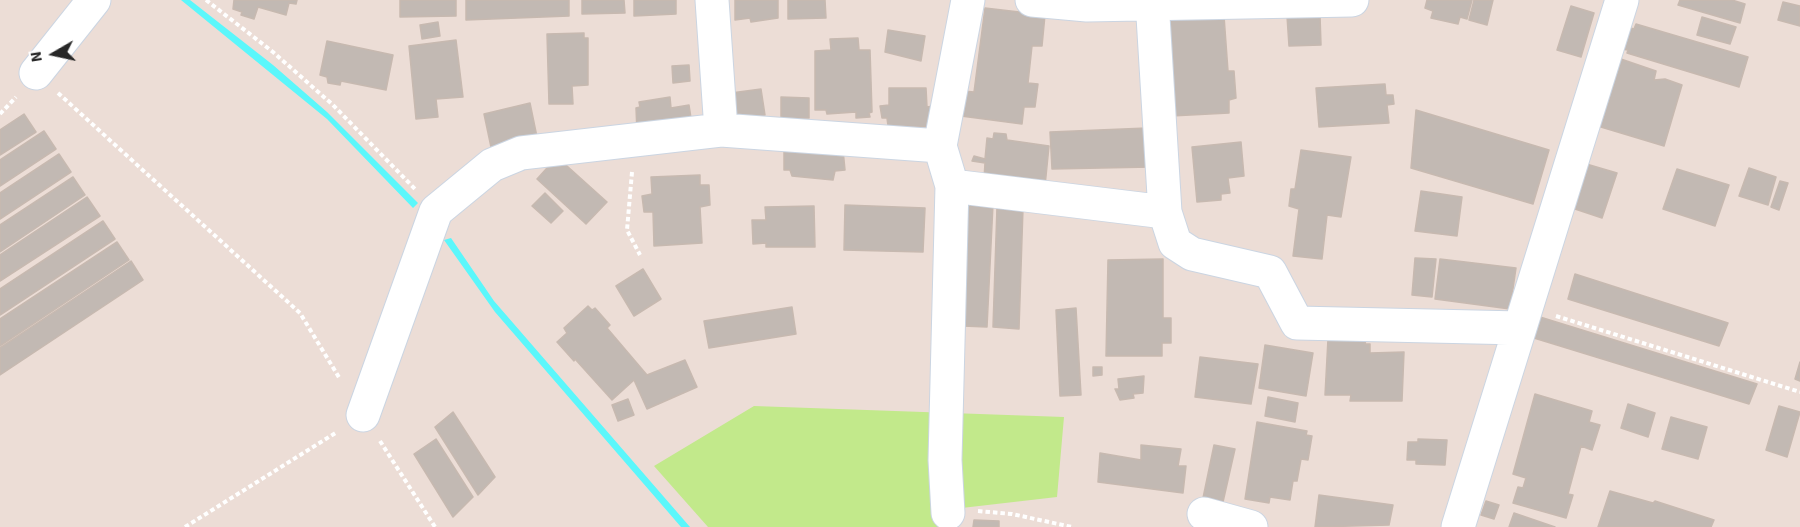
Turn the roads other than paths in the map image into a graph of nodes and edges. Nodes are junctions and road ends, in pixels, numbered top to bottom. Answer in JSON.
{"nodes":[{"id":1,"x":94,"y":0,"type":"edge"},
{"id":2,"x":712,"y":0,"type":"edge"},
{"id":3,"x":968,"y":0,"type":"edge"},
{"id":4,"x":1032,"y":0,"type":"edge"},
{"id":5,"x":1352,"y":0,"type":"edge"},
{"id":6,"x":1622,"y":0,"type":"edge"},
{"id":7,"x":1152,"y":1,"type":"edge"},
{"id":8,"x":36,"y":73,"type":"road end"},
{"id":9,"x":721,"y":130,"type":"junction"},
{"id":10,"x":940,"y":146,"type":"junction"},
{"id":11,"x":952,"y":186,"type":"junction"},
{"id":12,"x":1165,"y":212,"type":"junction"},
{"id":13,"x":1523,"y":317,"type":"junction"},
{"id":14,"x":363,"y":416,"type":"road end"},
{"id":15,"x":948,"y":513,"type":"road end"},
{"id":16,"x":1204,"y":514,"type":"dead end"},
{"id":17,"x":1251,"y":527,"type":"edge"},
{"id":18,"x":1458,"y":527,"type":"edge"}],
"edges":[{"from":1,"to":8,"type":"street"},
{"from":2,"to":9,"type":"street"},
{"from":3,"to":10,"type":"street"},
{"from":4,"to":7,"type":"street"},
{"from":5,"to":7,"type":"street"},
{"from":6,"to":13,"type":"street"},
{"from":7,"to":12,"type":"street"},
{"from":9,"to":10,"type":"street"},
{"from":9,"to":14,"type":"street"},
{"from":10,"to":11,"type":"street"},
{"from":11,"to":12,"type":"street"},
{"from":11,"to":15,"type":"street"},
{"from":12,"to":13,"type":"street"},
{"from":13,"to":18,"type":"street"},
{"from":16,"to":17,"type":"street"}]}
